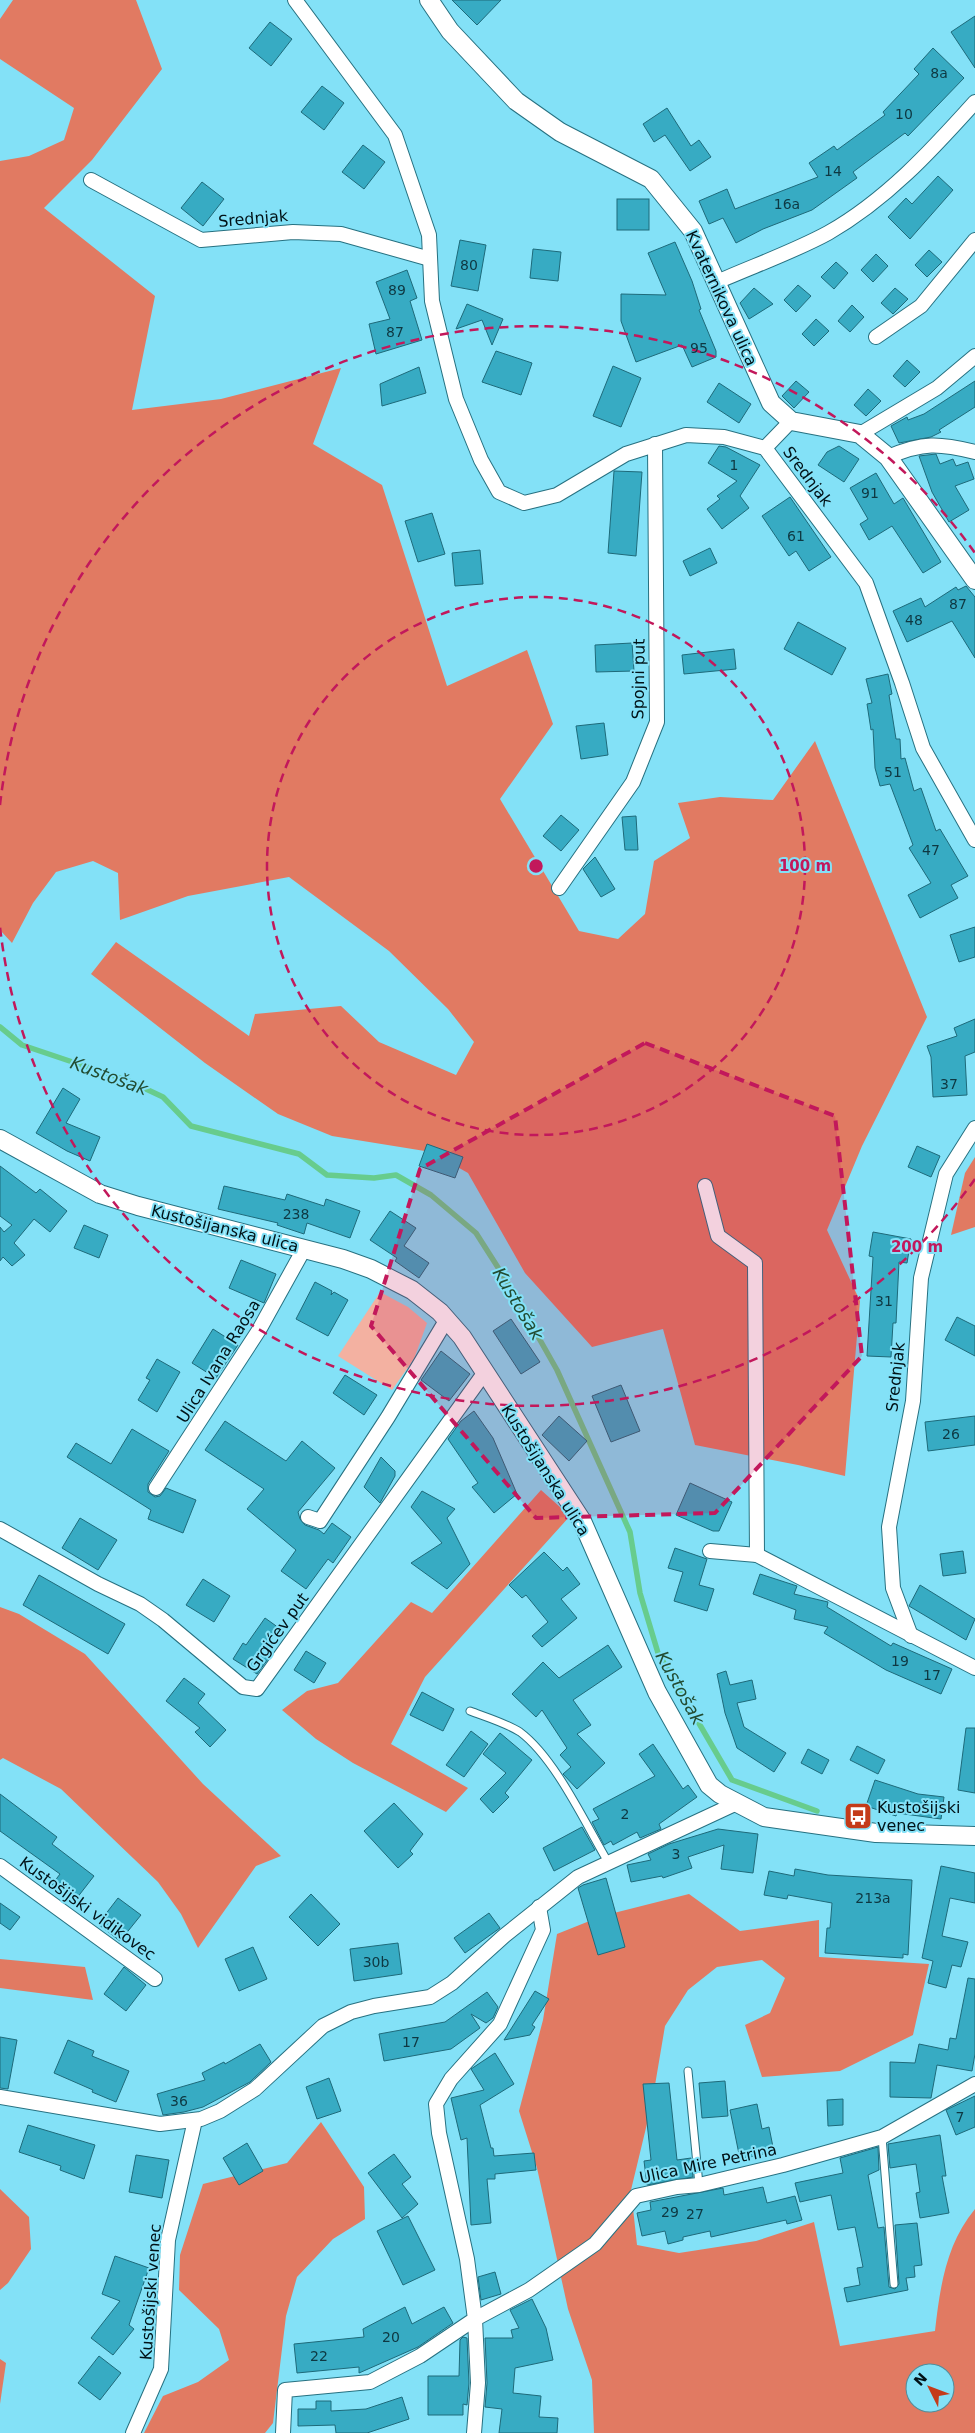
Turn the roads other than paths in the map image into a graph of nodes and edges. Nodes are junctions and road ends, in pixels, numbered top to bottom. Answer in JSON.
{"nodes":[{"id":1,"x":295,"y":0,"type":"edge"},
{"id":2,"x":429,"y":0,"type":"edge"},
{"id":3,"x":975,"y":102,"type":"edge"},
{"id":4,"x":91,"y":180,"type":"dead end"},
{"id":5,"x":975,"y":240,"type":"edge"},
{"id":6,"x":430,"y":259,"type":"junction"},
{"id":7,"x":717,"y":282,"type":"junction"},
{"id":8,"x":876,"y":337,"type":"dead end"},
{"id":9,"x":975,"y":356,"type":"edge"},
{"id":10,"x":791,"y":421,"type":"junction"},
{"id":11,"x":860,"y":434,"type":"junction"},
{"id":12,"x":655,"y":444,"type":"junction"},
{"id":13,"x":765,"y":448,"type":"junction"},
{"id":14,"x":975,"y":452,"type":"edge"},
{"id":15,"x":888,"y":457,"type":"junction"},
{"id":16,"x":975,"y":580,"type":"edge"},
{"id":17,"x":975,"y":840,"type":"edge"},
{"id":18,"x":559,"y":888,"type":"dead end"},
{"id":19,"x":975,"y":1128,"type":"edge"},
{"id":20,"x":0,"y":1139,"type":"edge"},
{"id":21,"x":705,"y":1186,"type":"dead end"},
{"id":22,"x":304,"y":1248,"type":"junction"},
{"id":23,"x":447,"y":1319,"type":"junction"},
{"id":24,"x":484,"y":1372,"type":"junction"},
{"id":25,"x":156,"y":1488,"type":"dead end"},
{"id":26,"x":308,"y":1518,"type":"dead end"},
{"id":27,"x":0,"y":1529,"type":"edge"},
{"id":28,"x":710,"y":1551,"type":"dead end"},
{"id":29,"x":757,"y":1555,"type":"junction"},
{"id":30,"x":911,"y":1636,"type":"junction"},
{"id":31,"x":975,"y":1668,"type":"edge"},
{"id":32,"x":470,"y":1711,"type":"dead end"},
{"id":33,"x":737,"y":1803,"type":"junction"},
{"id":34,"x":975,"y":1836,"type":"edge"},
{"id":35,"x":608,"y":1862,"type":"junction"},
{"id":36,"x":0,"y":1866,"type":"edge"},
{"id":37,"x":539,"y":1907,"type":"junction"},
{"id":38,"x":155,"y":1979,"type":"dead end"},
{"id":39,"x":688,"y":2071,"type":"dead end"},
{"id":40,"x":975,"y":2084,"type":"edge"},
{"id":41,"x":0,"y":2097,"type":"edge"},
{"id":42,"x":195,"y":2120,"type":"junction"},
{"id":43,"x":882,"y":2137,"type":"junction"},
{"id":44,"x":699,"y":2185,"type":"junction"},
{"id":45,"x":894,"y":2284,"type":"dead end"},
{"id":46,"x":474,"y":2319,"type":"junction"},
{"id":47,"x":133,"y":2433,"type":"edge"},
{"id":48,"x":282,"y":2433,"type":"edge"},
{"id":49,"x":474,"y":2433,"type":"edge"}],
"edges":[{"from":1,"to":6,"type":"street","name":"Srednjak"},
{"from":2,"to":7,"type":"street","name":"Kvaternikova ulica"},
{"from":3,"to":7,"type":"street"},
{"from":4,"to":6,"type":"street","name":"Srednjak"},
{"from":5,"to":8,"type":"street"},
{"from":6,"to":12,"type":"street","name":"Srednjak"},
{"from":7,"to":10,"type":"street","name":"Kvaternikova ulica"},
{"from":9,"to":11,"type":"street"},
{"from":10,"to":11,"type":"street"},
{"from":10,"to":13,"type":"street"},
{"from":11,"to":15,"type":"street"},
{"from":12,"to":13,"type":"street","name":"Srednjak"},
{"from":12,"to":18,"type":"street","name":"Spojni put"},
{"from":13,"to":17,"type":"street","name":"Srednjak"},
{"from":14,"to":15,"type":"street"},
{"from":15,"to":16,"type":"street"},
{"from":19,"to":30,"type":"street","name":"Srednjak"},
{"from":20,"to":22,"type":"street","name":"Kustošijanska ulica"},
{"from":21,"to":29,"type":"street"},
{"from":22,"to":23,"type":"street","name":"Kustošijanska ulica"},
{"from":22,"to":25,"type":"street","name":"Ulica Ivana Raosa"},
{"from":23,"to":24,"type":"street","name":"Kustošijanska ulica"},
{"from":23,"to":26,"type":"street"},
{"from":24,"to":27,"type":"street","name":"Grgićev put"},
{"from":24,"to":33,"type":"street","name":"Kustošijanska ulica"},
{"from":28,"to":29,"type":"street"},
{"from":29,"to":30,"type":"street"},
{"from":30,"to":31,"type":"street"},
{"from":32,"to":35,"type":"lane"},
{"from":33,"to":34,"type":"street","name":"Kustošijanska ulica"},
{"from":33,"to":35,"type":"street"},
{"from":35,"to":37,"type":"street"},
{"from":36,"to":38,"type":"street","name":"Kustošijski vidikovec"},
{"from":37,"to":42,"type":"street"},
{"from":37,"to":46,"type":"street"},
{"from":39,"to":44,"type":"lane"},
{"from":40,"to":43,"type":"street","name":"Ulica Mire Petrina"},
{"from":41,"to":42,"type":"street"},
{"from":42,"to":47,"type":"street","name":"Kustošijski venec"},
{"from":43,"to":44,"type":"street","name":"Ulica Mire Petrina"},
{"from":43,"to":45,"type":"lane"},
{"from":44,"to":46,"type":"street","name":"Ulica Mire Petrina"},
{"from":46,"to":48,"type":"street","name":"Ulica Mire Petrina"},
{"from":46,"to":49,"type":"street"}]}
